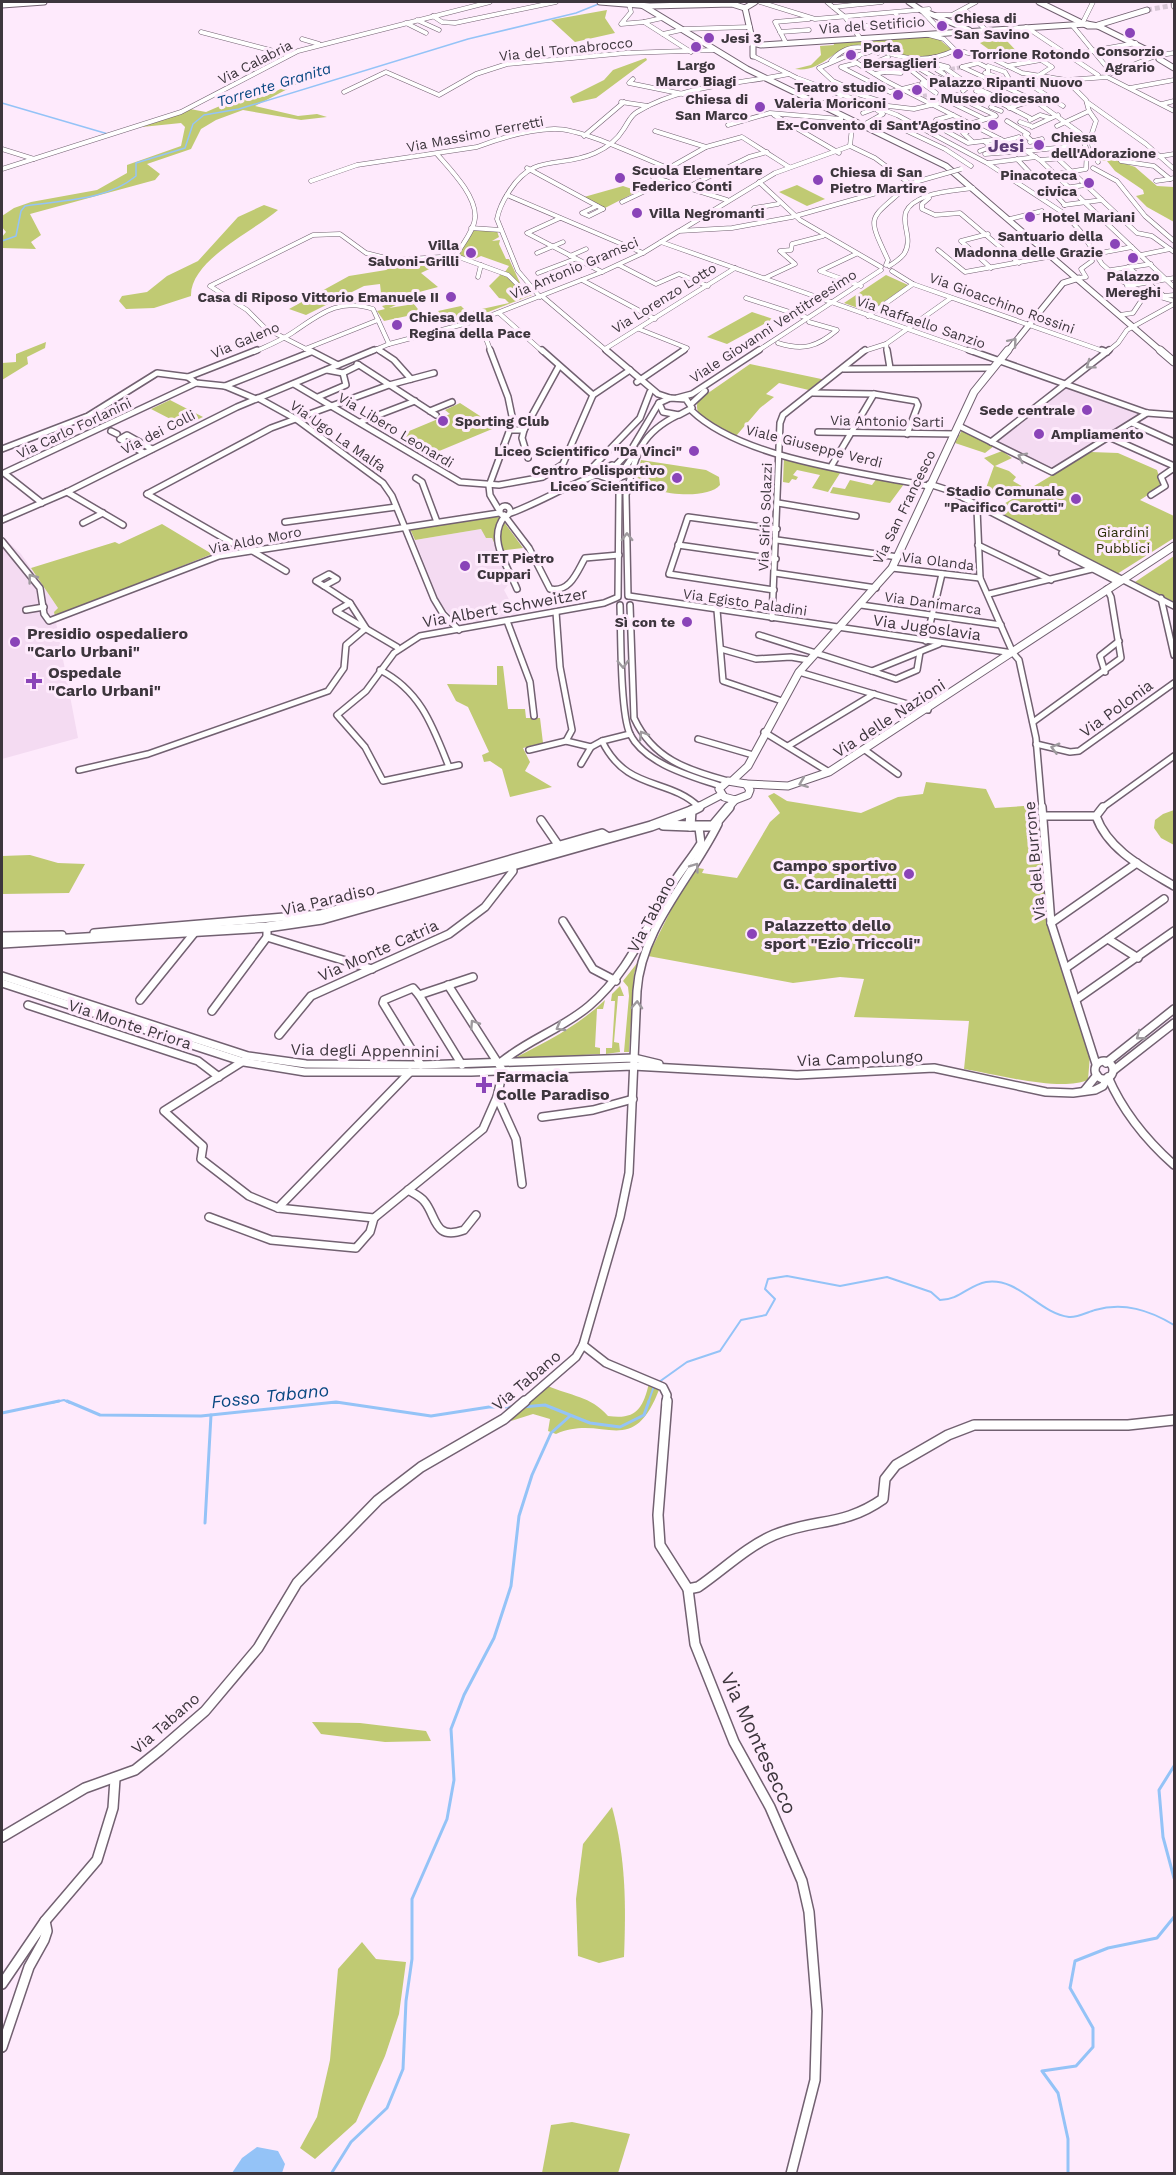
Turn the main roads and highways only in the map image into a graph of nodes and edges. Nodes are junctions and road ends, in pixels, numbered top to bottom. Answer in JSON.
{"nodes":[{"id":1,"x":44,"y":2,"type":"edge"},
{"id":2,"x":600,"y":2,"type":"edge"},
{"id":3,"x":637,"y":2,"type":"edge"},
{"id":4,"x":736,"y":2,"type":"edge"},
{"id":5,"x":758,"y":2,"type":"edge"},
{"id":6,"x":909,"y":2,"type":"edge"},
{"id":7,"x":1039,"y":2,"type":"edge"},
{"id":8,"x":1044,"y":2,"type":"edge"},
{"id":9,"x":611,"y":3,"type":"edge"},
{"id":10,"x":642,"y":3,"type":"edge"},
{"id":11,"x":2,"y":5,"type":"edge"},
{"id":12,"x":650,"y":6,"type":"junction"},
{"id":13,"x":746,"y":8,"type":"junction"},
{"id":14,"x":1147,"y":10,"type":"tunnel mouth"},
{"id":15,"x":1087,"y":23,"type":"junction"},
{"id":16,"x":1108,"y":27,"type":"junction"},
{"id":17,"x":682,"y":29,"type":"junction"},
{"id":18,"x":984,"y":31,"type":"junction"},
{"id":19,"x":753,"y":43,"type":"junction"},
{"id":20,"x":765,"y":44,"type":"junction"},
{"id":21,"x":751,"y":57,"type":"junction"},
{"id":22,"x":736,"y":63,"type":"junction"},
{"id":23,"x":1174,"y":68,"type":"edge"},
{"id":24,"x":747,"y":69,"type":"junction"},
{"id":25,"x":1079,"y":278,"type":"junction"},
{"id":26,"x":1174,"y":362,"type":"edge"},
{"id":27,"x":1174,"y":546,"type":"edge"},
{"id":28,"x":737,"y":782,"type":"junction"},
{"id":29,"x":721,"y":790,"type":"junction"},
{"id":30,"x":735,"y":800,"type":"junction"},
{"id":31,"x":695,"y":809,"type":"junction"},
{"id":32,"x":651,"y":826,"type":"junction"},
{"id":33,"x":690,"y":826,"type":"junction"},
{"id":34,"x":2,"y":943,"type":"edge"}],
"edges":[{"from":1,"to":11,"type":"main road"},
{"from":2,"to":9,"type":"main road"},
{"from":3,"to":10,"type":"main road"},
{"from":4,"to":5,"type":"main road"},
{"from":4,"to":12,"type":"main road"},
{"from":4,"to":13,"type":"main road"},
{"from":5,"to":13,"type":"main road"},
{"from":6,"to":18,"type":"main road"},
{"from":7,"to":15,"type":"main road"},
{"from":8,"to":15,"type":"main road"},
{"from":9,"to":10,"type":"main road"},
{"from":10,"to":12,"type":"main road"},
{"from":10,"to":17,"type":"main road"},
{"from":12,"to":17,"type":"main road"},
{"from":13,"to":19,"type":"main road"},
{"from":14,"to":16,"type":"main road"},
{"from":15,"to":16,"type":"main road"},
{"from":15,"to":18,"type":"main road","name":"Via del Setificio"},
{"from":16,"to":23,"type":"main road"},
{"from":17,"to":22,"type":"main road"},
{"from":18,"to":20,"type":"main road","name":"Via del Setificio"},
{"from":19,"to":20,"type":"main road","name":"Via del Setificio"},
{"from":19,"to":21,"type":"main road"},
{"from":20,"to":21,"type":"main road","name":"Via del Setificio"},
{"from":21,"to":22,"type":"main road","name":"Via del Setificio"},
{"from":21,"to":24,"type":"main road"},
{"from":22,"to":24,"type":"main road"},
{"from":24,"to":25,"type":"main road"},
{"from":25,"to":26,"type":"main road"},
{"from":28,"to":25,"type":"main road","name":"Via San Francesco","one_way":true},
{"from":27,"to":28,"type":"main road","name":"Via delle Nazioni","one_way":true},
{"from":28,"to":29,"type":"main road"},
{"from":28,"to":30,"type":"main road","name":"Via San Francesco"},
{"from":29,"to":30,"type":"main road"},
{"from":29,"to":31,"type":"main road"},
{"from":30,"to":33,"type":"main road"},
{"from":31,"to":32,"type":"main road"},
{"from":31,"to":33,"type":"main road"},
{"from":32,"to":33,"type":"main road"},
{"from":32,"to":34,"type":"main road","name":"Via Paradiso"}]}
